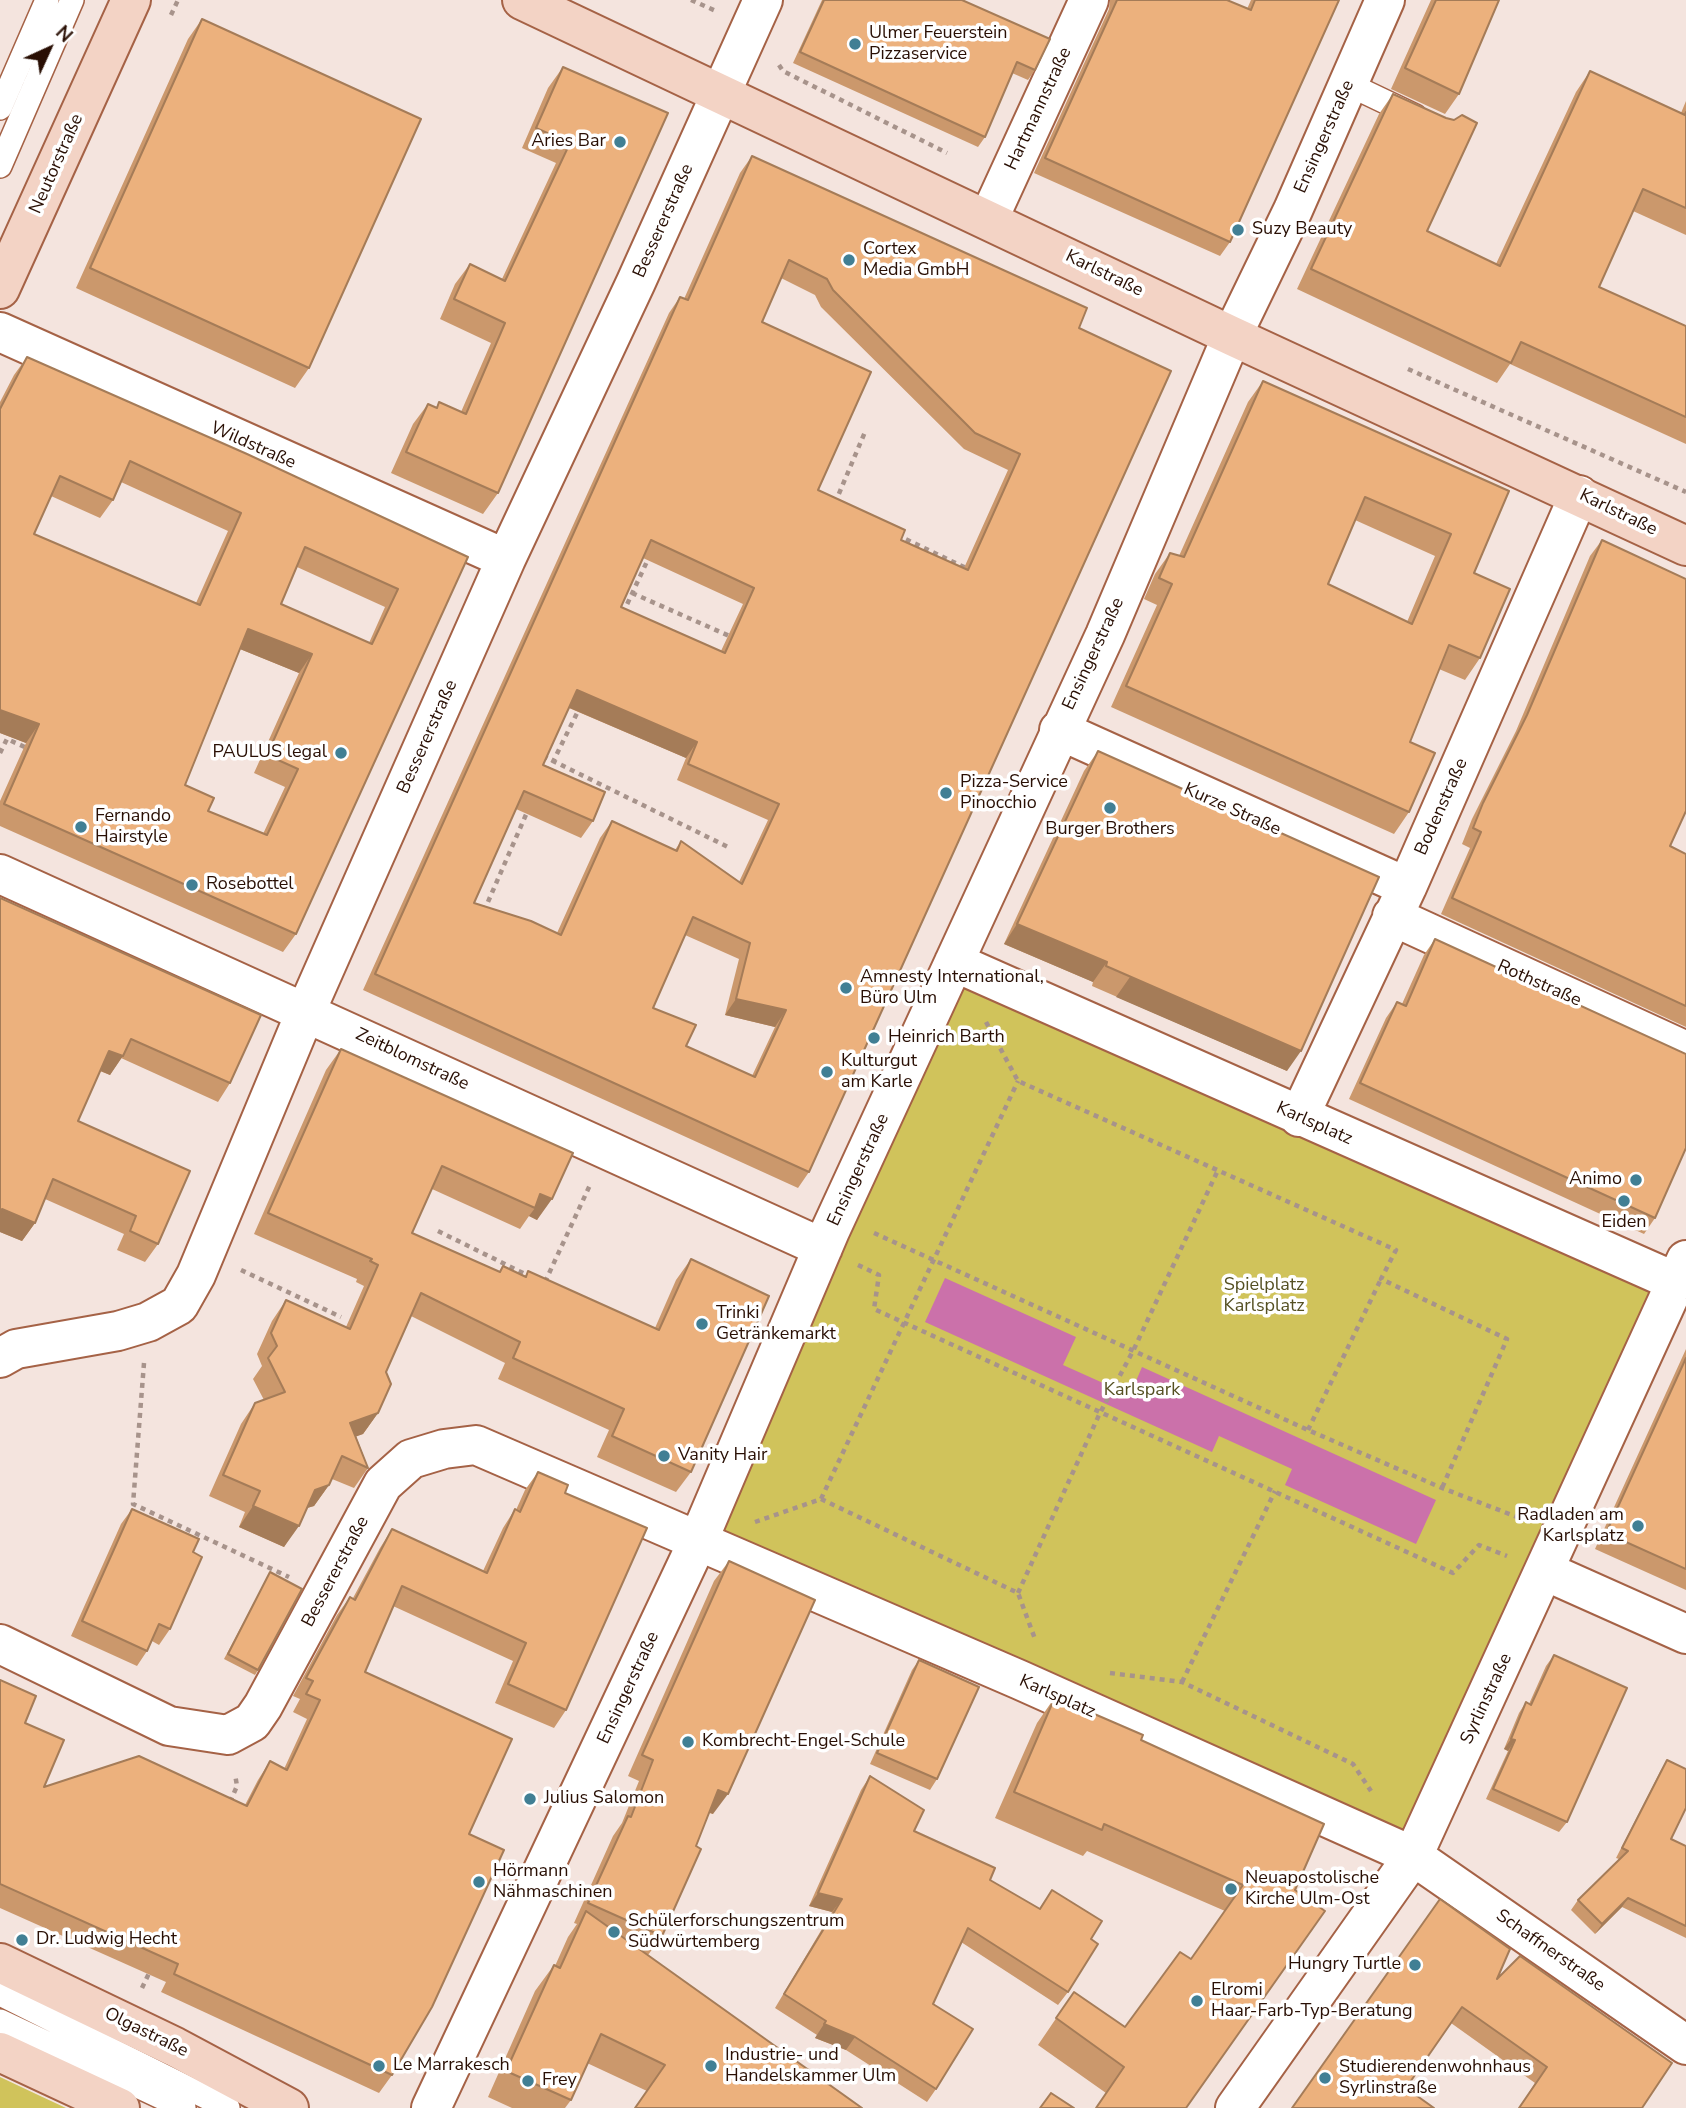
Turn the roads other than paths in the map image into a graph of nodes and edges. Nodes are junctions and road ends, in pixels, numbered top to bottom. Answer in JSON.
{"nodes":[{"id":1,"x":47,"y":0,"type":"edge"},
{"id":2,"x":72,"y":0,"type":"edge"},
{"id":3,"x":131,"y":0,"type":"edge"},
{"id":4,"x":523,"y":0,"type":"edge"},
{"id":5,"x":1089,"y":0,"type":"edge"},
{"id":6,"x":1385,"y":0,"type":"edge"},
{"id":7,"x":757,"y":13,"type":"edge"},
{"id":8,"x":1348,"y":84,"type":"junction"},
{"id":9,"x":722,"y":92,"type":"junction"},
{"id":10,"x":0,"y":108,"type":"edge"},
{"id":11,"x":1438,"y":127,"type":"edge"},
{"id":12,"x":0,"y":166,"type":"edge"},
{"id":13,"x":989,"y":218,"type":"junction"},
{"id":14,"x":0,"y":289,"type":"edge"},
{"id":15,"x":0,"y":332,"type":"edge"},
{"id":16,"x":1232,"y":336,"type":"junction"},
{"id":17,"x":1579,"y":495,"type":"junction"},
{"id":18,"x":1686,"y":546,"type":"edge"},
{"id":19,"x":506,"y":559,"type":"junction"},
{"id":20,"x":1059,"y":730,"type":"junction"},
{"id":21,"x":0,"y":874,"type":"edge"},
{"id":22,"x":1399,"y":902,"type":"junction"},
{"id":23,"x":954,"y":962,"type":"junction"},
{"id":24,"x":306,"y":1011,"type":"junction"},
{"id":25,"x":1686,"y":1051,"type":"edge"},
{"id":26,"x":1298,"y":1117,"type":"junction"},
{"id":27,"x":830,"y":1232,"type":"junction"},
{"id":28,"x":1681,"y":1271,"type":"edge"},
{"id":29,"x":0,"y":1358,"type":"edge"},
{"id":30,"x":698,"y":1541,"type":"junction"},
{"id":31,"x":1545,"y":1571,"type":"junction"},
{"id":32,"x":1686,"y":1634,"type":"edge"},
{"id":33,"x":0,"y":1644,"type":"edge"},
{"id":34,"x":1413,"y":1856,"type":"junction"},
{"id":35,"x":0,"y":1963,"type":"edge"},
{"id":36,"x":0,"y":1994,"type":"edge"},
{"id":37,"x":0,"y":2021,"type":"edge"},
{"id":38,"x":1686,"y":2045,"type":"edge"},
{"id":39,"x":0,"y":2052,"type":"edge"},
{"id":40,"x":120,"y":2108,"type":"edge"},
{"id":41,"x":184,"y":2108,"type":"edge"},
{"id":42,"x":228,"y":2108,"type":"edge"},
{"id":43,"x":289,"y":2108,"type":"edge"},
{"id":44,"x":431,"y":2108,"type":"edge"},
{"id":45,"x":1236,"y":2108,"type":"edge"}],
"edges":[{"from":1,"to":10,"type":"lane"},
{"from":2,"to":12,"type":"lane"},
{"from":3,"to":14,"type":"main road","name":"Neutorstraße"},
{"from":4,"to":9,"type":"main road","name":"Karlstraße"},
{"from":5,"to":13,"type":"street","name":"Hartmannstraße"},
{"from":6,"to":8,"type":"street","name":"Ensingerstraße"},
{"from":7,"to":9,"type":"street","name":"Bessererstraße"},
{"from":8,"to":11,"type":"lane"},
{"from":8,"to":16,"type":"street","name":"Ensingerstraße"},
{"from":9,"to":13,"type":"main road","name":"Karlstraße"},
{"from":9,"to":19,"type":"street","name":"Bessererstraße"},
{"from":13,"to":16,"type":"main road","name":"Karlstraße"},
{"from":15,"to":19,"type":"street","name":"Wildstraße"},
{"from":16,"to":17,"type":"main road","name":"Karlstraße"},
{"from":16,"to":20,"type":"street","name":"Ensingerstraße"},
{"from":17,"to":18,"type":"main road","name":"Karlstraße"},
{"from":17,"to":22,"type":"street","name":"Bodenstraße"},
{"from":19,"to":24,"type":"street","name":"Bessererstraße"},
{"from":20,"to":22,"type":"street","name":"Kurze Straße"},
{"from":20,"to":23,"type":"street","name":"Ensingerstraße"},
{"from":21,"to":24,"type":"street","name":"Zeitblomstraße"},
{"from":22,"to":25,"type":"street","name":"Rothstraße"},
{"from":22,"to":26,"type":"street","name":"Bodenstraße"},
{"from":23,"to":26,"type":"street","name":"Karlsplatz"},
{"from":23,"to":27,"type":"street","name":"Ensingerstraße"},
{"from":24,"to":27,"type":"street","name":"Zeitblomstraße"},
{"from":24,"to":29,"type":"street","name":"Bessererstraße"},
{"from":26,"to":28,"type":"street","name":"Karlsplatz"},
{"from":27,"to":30,"type":"street","name":"Ensingerstraße"},
{"from":28,"to":31,"type":"street","name":"Syrlinstraße"},
{"from":30,"to":33,"type":"street","name":"Bessererstraße"},
{"from":30,"to":34,"type":"street","name":"Karlsplatz"},
{"from":30,"to":44,"type":"street","name":"Ensingerstraße"},
{"from":31,"to":32,"type":"street"},
{"from":31,"to":34,"type":"street","name":"Syrlinstraße"},
{"from":34,"to":38,"type":"street","name":"Schaffnerstraße"},
{"from":34,"to":45,"type":"street","name":"Syrlinstraße"},
{"from":35,"to":43,"type":"main road","name":"Olgastraße"},
{"from":36,"to":42,"type":"lane"},
{"from":37,"to":41,"type":"lane"},
{"from":39,"to":40,"type":"main road"}]}
